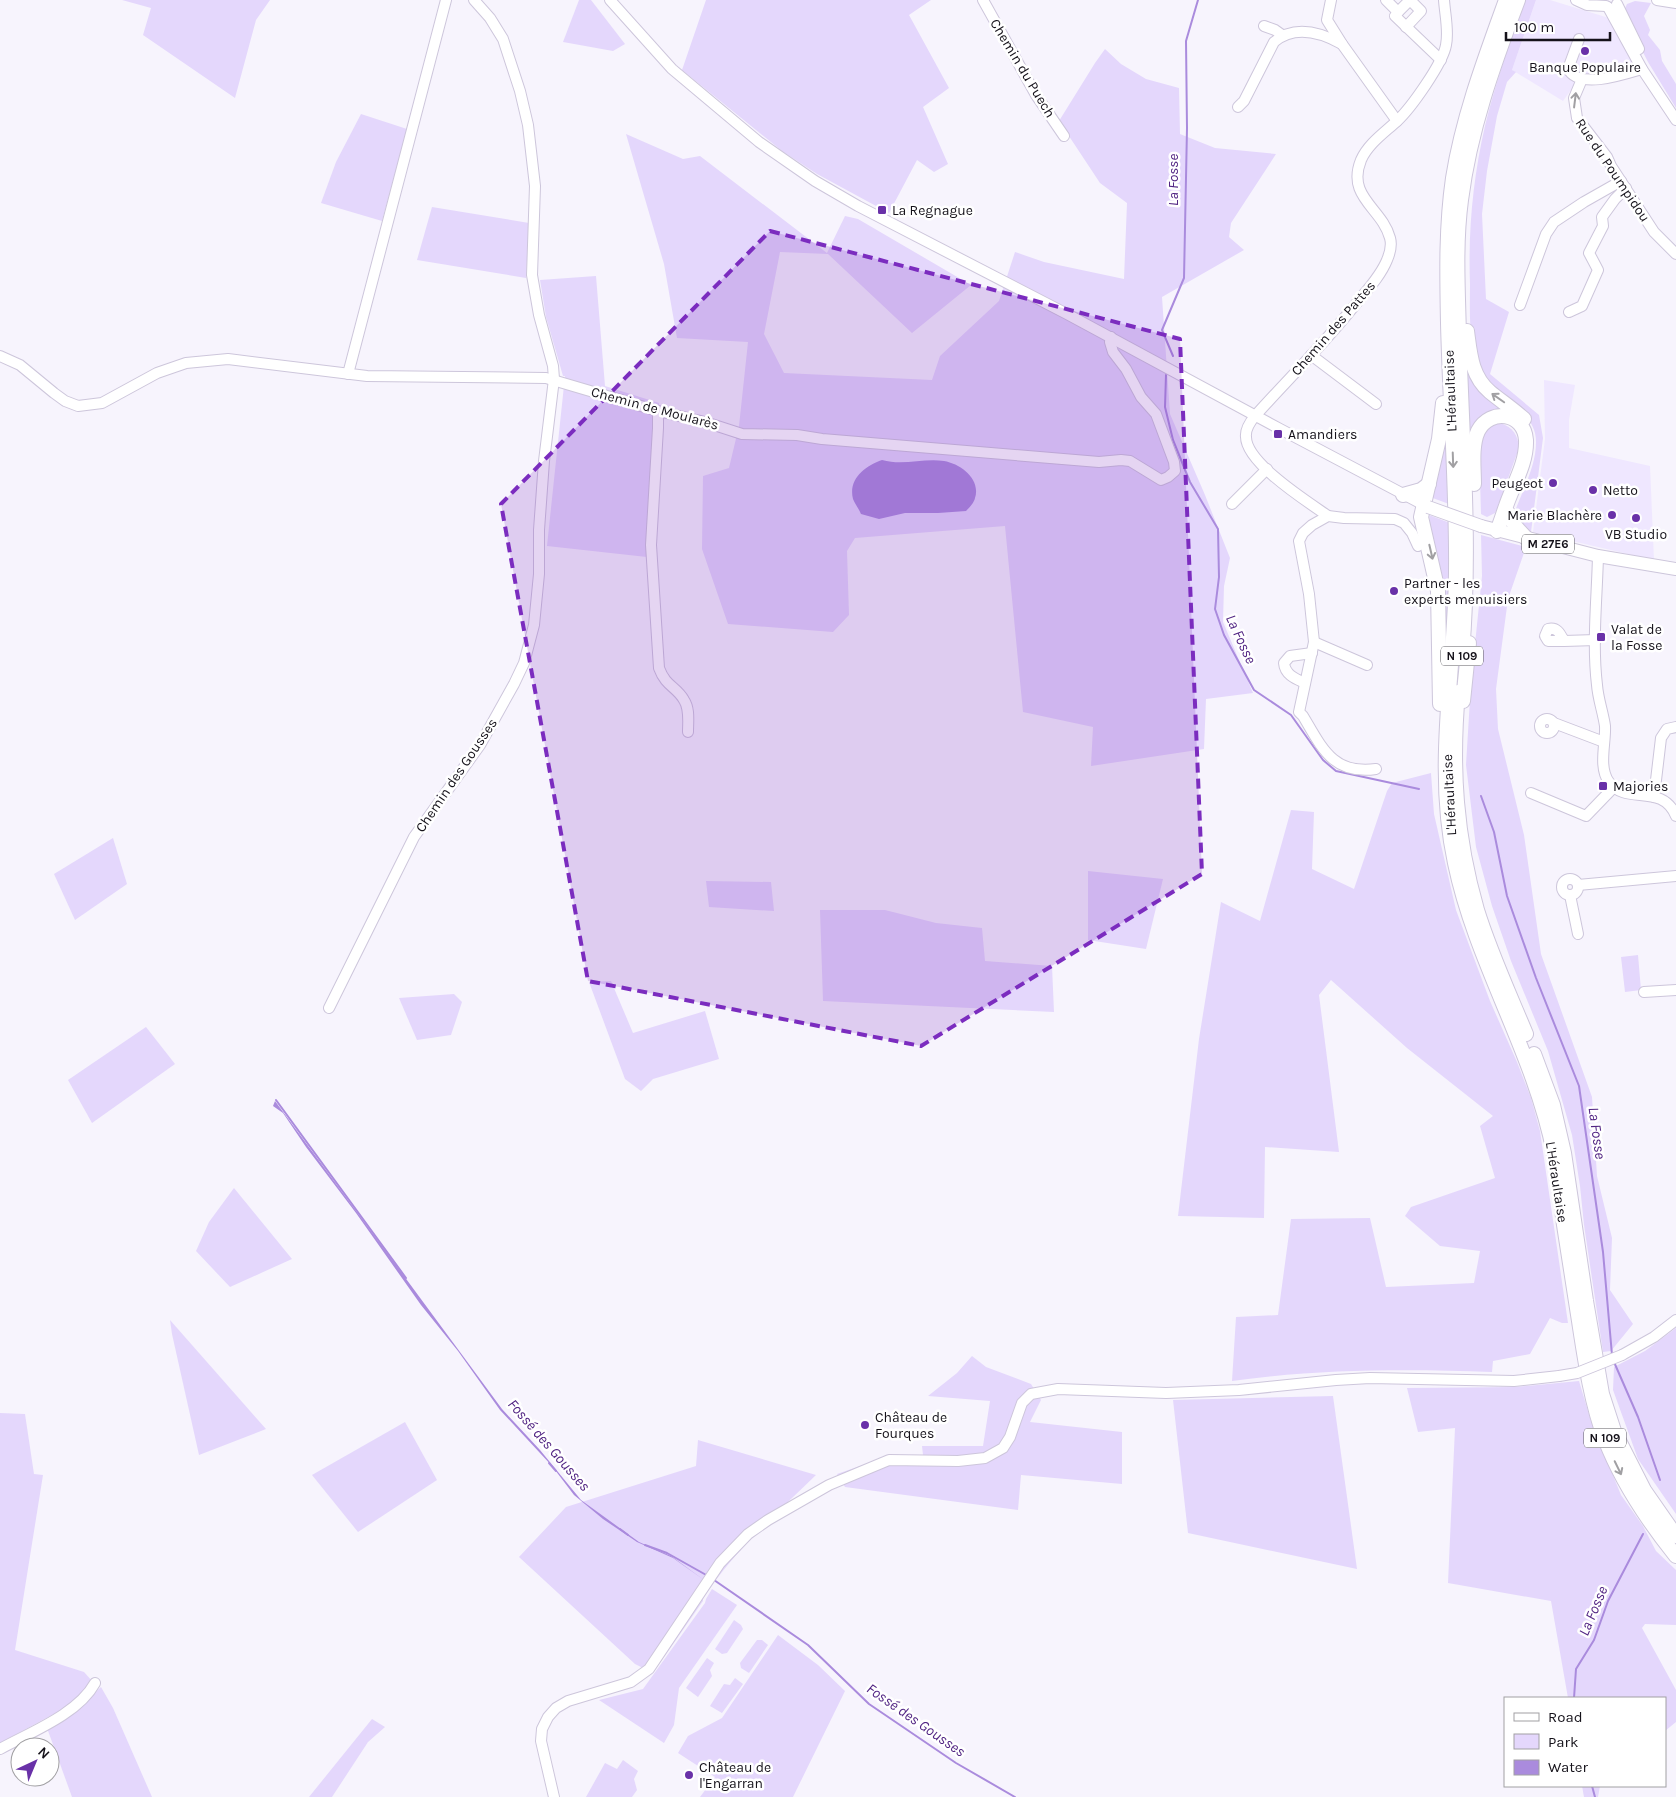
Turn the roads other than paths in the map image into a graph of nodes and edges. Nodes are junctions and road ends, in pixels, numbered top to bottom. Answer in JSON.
{"nodes":[{"id":1,"x":446,"y":0,"type":"edge"},
{"id":2,"x":474,"y":0,"type":"edge"},
{"id":3,"x":610,"y":0,"type":"edge"},
{"id":4,"x":983,"y":0,"type":"edge"},
{"id":5,"x":1331,"y":0,"type":"edge"},
{"id":6,"x":1386,"y":0,"type":"edge"},
{"id":7,"x":1444,"y":0,"type":"edge"},
{"id":8,"x":1506,"y":0,"type":"edge"},
{"id":9,"x":1518,"y":0,"type":"edge"},
{"id":10,"x":1576,"y":0,"type":"edge"},
{"id":11,"x":1657,"y":0,"type":"edge"},
{"id":12,"x":1606,"y":3,"type":"edge"},
{"id":13,"x":1676,"y":3,"type":"edge"},
{"id":14,"x":1398,"y":12,"type":"junction"},
{"id":15,"x":1264,"y":26,"type":"dead end"},
{"id":16,"x":1406,"y":27,"type":"junction"},
{"id":17,"x":1282,"y":36,"type":"junction"},
{"id":18,"x":1579,"y":39,"type":"dead end"},
{"id":19,"x":1342,"y":44,"type":"junction"},
{"id":20,"x":1441,"y":60,"type":"junction"},
{"id":21,"x":1642,"y":70,"type":"junction"},
{"id":22,"x":1582,"y":79,"type":"junction"},
{"id":23,"x":1238,"y":107,"type":"dead end"},
{"id":24,"x":1479,"y":110,"type":"junction"},
{"id":25,"x":1676,"y":112,"type":"edge"},
{"id":26,"x":1676,"y":120,"type":"edge"},
{"id":27,"x":1397,"y":121,"type":"junction"},
{"id":28,"x":1064,"y":136,"type":"dead end"},
{"id":29,"x":1624,"y":185,"type":"junction"},
{"id":30,"x":1676,"y":254,"type":"edge"},
{"id":31,"x":1446,"y":276,"type":"junction"},
{"id":32,"x":1520,"y":304,"type":"dead end"},
{"id":33,"x":1569,"y":312,"type":"dead end"},
{"id":34,"x":1112,"y":337,"type":"junction"},
{"id":35,"x":1310,"y":355,"type":"junction"},
{"id":36,"x":0,"y":356,"type":"edge"},
{"id":37,"x":348,"y":374,"type":"junction"},
{"id":38,"x":554,"y":380,"type":"junction"},
{"id":39,"x":1376,"y":404,"type":"dead end"},
{"id":40,"x":658,"y":411,"type":"junction"},
{"id":41,"x":1254,"y":416,"type":"junction"},
{"id":42,"x":1266,"y":469,"type":"junction"},
{"id":43,"x":1429,"y":484,"type":"junction"},
{"id":44,"x":1403,"y":495,"type":"junction"},
{"id":45,"x":1232,"y":504,"type":"dead end"},
{"id":46,"x":1426,"y":506,"type":"junction"},
{"id":47,"x":1508,"y":510,"type":"junction"},
{"id":48,"x":1328,"y":516,"type":"junction"},
{"id":49,"x":1491,"y":529,"type":"junction"},
{"id":50,"x":1526,"y":538,"type":"junction"},
{"id":51,"x":1418,"y":546,"type":"dead end"},
{"id":52,"x":1598,"y":556,"type":"junction"},
{"id":53,"x":1676,"y":569,"type":"edge"},
{"id":54,"x":1596,"y":640,"type":"junction"},
{"id":55,"x":1564,"y":641,"type":"dead end"},
{"id":56,"x":1314,"y":642,"type":"junction"},
{"id":57,"x":1312,"y":653,"type":"junction"},
{"id":58,"x":1367,"y":665,"type":"dead end"},
{"id":59,"x":1305,"y":683,"type":"junction"},
{"id":60,"x":1554,"y":723,"type":"dead end"},
{"id":61,"x":1676,"y":727,"type":"edge"},
{"id":62,"x":688,"y":732,"type":"dead end"},
{"id":63,"x":1604,"y":742,"type":"junction"},
{"id":64,"x":1376,"y":769,"type":"dead end"},
{"id":65,"x":1614,"y":787,"type":"junction"},
{"id":66,"x":1531,"y":794,"type":"dead end"},
{"id":67,"x":1654,"y":797,"type":"junction"},
{"id":68,"x":1676,"y":816,"type":"edge"},
{"id":69,"x":1676,"y":876,"type":"edge"},
{"id":70,"x":1578,"y":934,"type":"dead end"},
{"id":71,"x":1502,"y":988,"type":"junction"},
{"id":72,"x":1676,"y":990,"type":"edge"},
{"id":73,"x":1644,"y":992,"type":"dead end"},
{"id":74,"x":329,"y":1008,"type":"dead end"},
{"id":75,"x":1676,"y":1320,"type":"edge"},
{"id":76,"x":1676,"y":1536,"type":"edge"},
{"id":77,"x":1676,"y":1556,"type":"edge"},
{"id":78,"x":95,"y":1682,"type":"dead end"},
{"id":79,"x":0,"y":1749,"type":"edge"},
{"id":80,"x":554,"y":1797,"type":"edge"}],
"edges":[{"from":1,"to":37,"type":"street"},
{"from":2,"to":38,"type":"street","name":"Chemin des Gousses"},
{"from":3,"to":34,"type":"street","number":"M 27E6"},
{"from":4,"to":28,"type":"street","name":"Chemin du Puech"},
{"from":5,"to":19,"type":"street"},
{"from":6,"to":14,"type":"street"},
{"from":7,"to":20,"type":"street","name":"Chemin des Pattes"},
{"from":8,"to":31,"type":"highway","name":"L'Héraultaise","number":"N 109"},
{"from":9,"to":24,"type":"highway","name":"L'Héraultaise","number":"N 109"},
{"from":10,"to":12,"type":"street"},
{"from":11,"to":13,"type":"street"},
{"from":12,"to":21,"type":"street"},
{"from":12,"to":25,"type":"street"},
{"from":14,"to":16,"type":"street"},
{"from":14,"to":16,"type":"street"},
{"from":15,"to":17,"type":"street"},
{"from":16,"to":20,"type":"street"},
{"from":17,"to":19,"type":"street"},
{"from":17,"to":23,"type":"street"},
{"from":18,"to":22,"type":"street"},
{"from":19,"to":27,"type":"street"},
{"from":20,"to":27,"type":"street","name":"Chemin des Pattes"},
{"from":21,"to":22,"type":"street"},
{"from":21,"to":26,"type":"street"},
{"from":29,"to":22,"type":"street","name":"Rue du Poumpidou","one_way":true},
{"from":47,"to":24,"type":"highway","one_way":true},
{"from":24,"to":71,"type":"highway","name":"L'Héraultaise","number":"N 109"},
{"from":27,"to":35,"type":"street","name":"Chemin des Pattes"},
{"from":29,"to":30,"type":"street","name":"Rue du Poumpidou"},
{"from":29,"to":32,"type":"street"},
{"from":29,"to":33,"type":"street"},
{"from":31,"to":43,"type":"highway"},
{"from":31,"to":71,"type":"highway","name":"L'Héraultaise","number":"N 109","one_way":true},
{"from":34,"to":40,"type":"street","name":"Chemin de Moularès"},
{"from":34,"to":41,"type":"street","number":"M 27E6"},
{"from":35,"to":39,"type":"street"},
{"from":35,"to":41,"type":"street","name":"Chemin des Pattes"},
{"from":36,"to":37,"type":"street","name":"Chemin de Moularès"},
{"from":37,"to":38,"type":"street","name":"Chemin de Moularès"},
{"from":38,"to":40,"type":"street","name":"Chemin de Moularès"},
{"from":38,"to":74,"type":"street","name":"Chemin des Gousses"},
{"from":40,"to":62,"type":"street"},
{"from":41,"to":42,"type":"street"},
{"from":41,"to":44,"type":"street","number":"M 27E6"},
{"from":42,"to":45,"type":"street"},
{"from":42,"to":48,"type":"street"},
{"from":43,"to":44,"type":"highway"},
{"from":43,"to":46,"type":"highway"},
{"from":44,"to":46,"type":"street","number":"M 27E6"},
{"from":46,"to":49,"type":"main road","number":"M 27E6","bridge":true},
{"from":46,"to":71,"type":"highway","one_way":true},
{"from":47,"to":49,"type":"highway"},
{"from":47,"to":50,"type":"highway"},
{"from":47,"to":71,"type":"highway"},
{"from":48,"to":51,"type":"street"},
{"from":48,"to":56,"type":"street"},
{"from":49,"to":50,"type":"main road","number":"M 27E6"},
{"from":50,"to":52,"type":"main road","number":"M 27E6"},
{"from":52,"to":53,"type":"main road"},
{"from":52,"to":54,"type":"street"},
{"from":54,"to":55,"type":"street"},
{"from":54,"to":63,"type":"street"},
{"from":56,"to":57,"type":"street"},
{"from":56,"to":58,"type":"street"},
{"from":57,"to":59,"type":"street"},
{"from":57,"to":59,"type":"street"},
{"from":59,"to":64,"type":"street"},
{"from":60,"to":63,"type":"street"},
{"from":61,"to":67,"type":"street"},
{"from":63,"to":65,"type":"street"},
{"from":65,"to":66,"type":"street"},
{"from":65,"to":67,"type":"street"},
{"from":67,"to":68,"type":"street"},
{"from":69,"to":70,"type":"street"},
{"from":71,"to":76,"type":"highway","name":"L'Héraultaise","number":"N 109"},
{"from":71,"to":77,"type":"highway","name":"L'Héraultaise","number":"N 109","one_way":true},
{"from":72,"to":73,"type":"street"},
{"from":75,"to":80,"type":"street","bridge":true},
{"from":78,"to":79,"type":"street"}]}
